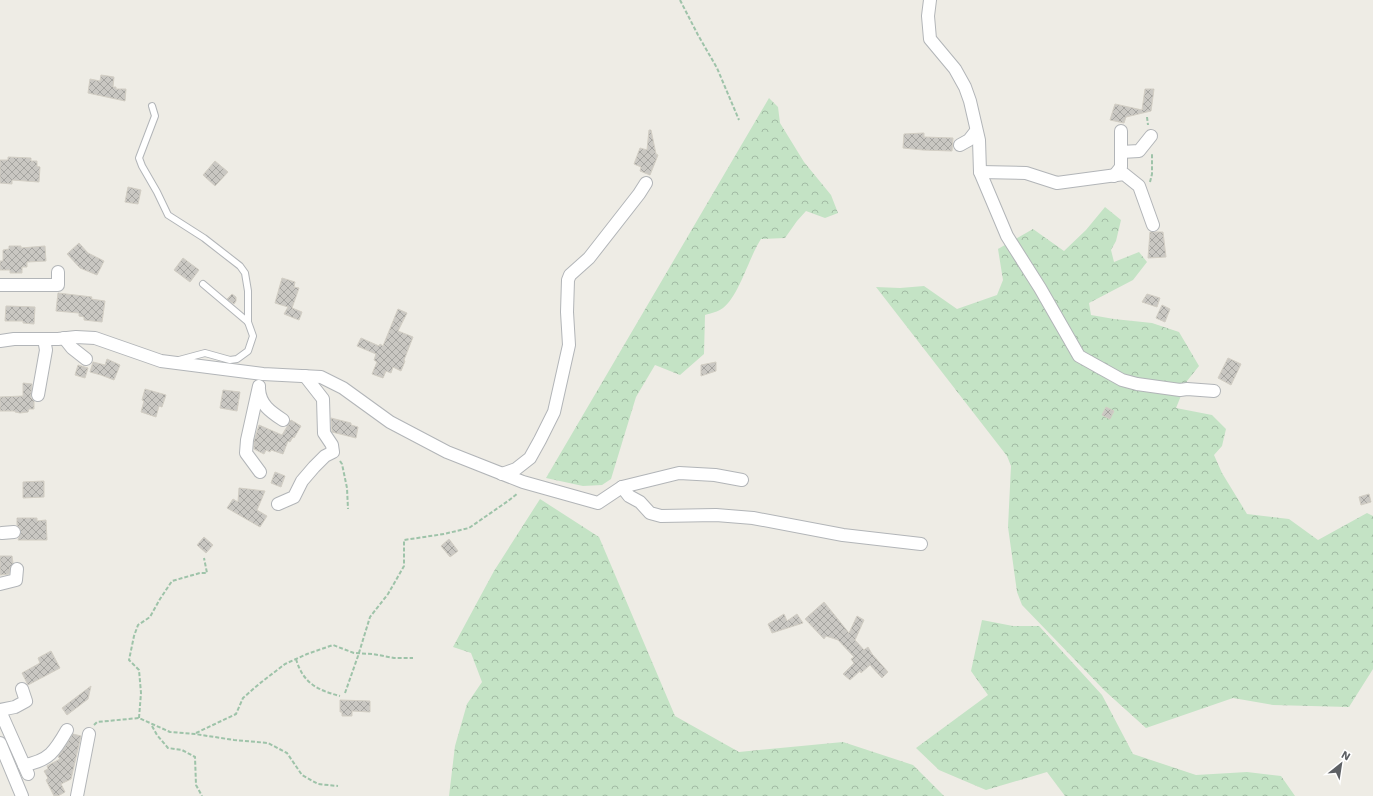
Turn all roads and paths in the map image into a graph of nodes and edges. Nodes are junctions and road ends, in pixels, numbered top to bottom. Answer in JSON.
{"nodes":[{"id":1,"x":680,"y":0,"type":"edge"},
{"id":2,"x":930,"y":0,"type":"edge"},
{"id":3,"x":152,"y":106,"type":"dead end"},
{"id":4,"x":739,"y":120,"type":"dead end"},
{"id":5,"x":976,"y":131,"type":"junction"},
{"id":6,"x":1121,"y":131,"type":"dead end"},
{"id":7,"x":1151,"y":136,"type":"dead end"},
{"id":8,"x":960,"y":145,"type":"dead end"},
{"id":9,"x":1121,"y":152,"type":"junction"},
{"id":10,"x":980,"y":172,"type":"junction"},
{"id":11,"x":1114,"y":176,"type":"junction"},
{"id":12,"x":646,"y":183,"type":"dead end"},
{"id":13,"x":1153,"y":225,"type":"dead end"},
{"id":14,"x":58,"y":272,"type":"dead end"},
{"id":15,"x":202,"y":284,"type":"dead end"},
{"id":16,"x":0,"y":285,"type":"edge"},
{"id":17,"x":248,"y":322,"type":"junction"},
{"id":18,"x":64,"y":338,"type":"junction"},
{"id":19,"x":44,"y":339,"type":"junction"},
{"id":20,"x":0,"y":341,"type":"edge"},
{"id":21,"x":86,"y":359,"type":"dead end"},
{"id":22,"x":165,"y":361,"type":"junction"},
{"id":23,"x":306,"y":376,"type":"junction"},
{"id":24,"x":259,"y":380,"type":"junction"},
{"id":25,"x":1214,"y":390,"type":"dead end"},
{"id":26,"x":38,"y":395,"type":"dead end"},
{"id":27,"x":283,"y":420,"type":"dead end"},
{"id":28,"x":333,"y":452,"type":"junction"},
{"id":29,"x":260,"y":472,"type":"dead end"},
{"id":30,"x":507,"y":476,"type":"junction"},
{"id":31,"x":742,"y":480,"type":"dead end"},
{"id":32,"x":622,"y":487,"type":"junction"},
{"id":33,"x":278,"y":504,"type":"dead end"},
{"id":34,"x":348,"y":509,"type":"dead end"},
{"id":35,"x":921,"y":544,"type":"dead end"},
{"id":36,"x":204,"y":558,"type":"dead end"},
{"id":37,"x":17,"y":569,"type":"dead end"},
{"id":38,"x":0,"y":584,"type":"edge"},
{"id":39,"x":413,"y":658,"type":"dead end"},
{"id":40,"x":296,"y":659,"type":"junction"},
{"id":41,"x":22,"y":689,"type":"dead end"},
{"id":42,"x":345,"y":693,"type":"dead end"},
{"id":43,"x":340,"y":696,"type":"dead end"},
{"id":44,"x":0,"y":710,"type":"edge"},
{"id":45,"x":139,"y":718,"type":"junction"},
{"id":46,"x":151,"y":725,"type":"junction"},
{"id":47,"x":67,"y":730,"type":"dead end"},
{"id":48,"x":89,"y":734,"type":"joint"},
{"id":49,"x":195,"y":734,"type":"junction"},
{"id":50,"x":0,"y":743,"type":"edge"},
{"id":51,"x":338,"y":786,"type":"dead end"},
{"id":52,"x":22,"y":796,"type":"edge"},
{"id":53,"x":77,"y":796,"type":"edge"},
{"id":54,"x":202,"y":796,"type":"edge"}],
"edges":[{"from":1,"to":4,"type":"path"},
{"from":2,"to":5,"type":"street"},
{"from":3,"to":17,"type":"lane"},
{"from":5,"to":8,"type":"street"},
{"from":5,"to":10,"type":"street"},
{"from":6,"to":9,"type":"street"},
{"from":7,"to":9,"type":"street"},
{"from":9,"to":11,"type":"street"},
{"from":10,"to":11,"type":"street"},
{"from":10,"to":25,"type":"street"},
{"from":11,"to":13,"type":"street"},
{"from":12,"to":30,"type":"street"},
{"from":14,"to":16,"type":"street"},
{"from":15,"to":17,"type":"lane"},
{"from":17,"to":22,"type":"lane"},
{"from":18,"to":19,"type":"street"},
{"from":18,"to":21,"type":"street"},
{"from":18,"to":22,"type":"street"},
{"from":19,"to":20,"type":"street"},
{"from":19,"to":26,"type":"street"},
{"from":22,"to":24,"type":"street"},
{"from":23,"to":24,"type":"street"},
{"from":23,"to":28,"type":"street"},
{"from":23,"to":30,"type":"street"},
{"from":24,"to":27,"type":"street"},
{"from":24,"to":29,"type":"street"},
{"from":28,"to":33,"type":"street"},
{"from":28,"to":34,"type":"path"},
{"from":30,"to":32,"type":"street"},
{"from":30,"to":42,"type":"path"},
{"from":31,"to":32,"type":"street"},
{"from":32,"to":35,"type":"street"},
{"from":36,"to":45,"type":"path"},
{"from":37,"to":38,"type":"street"},
{"from":39,"to":40,"type":"path"},
{"from":40,"to":43,"type":"path"},
{"from":40,"to":49,"type":"path"},
{"from":41,"to":44,"type":"street"},
{"from":44,"to":47,"type":"street"},
{"from":45,"to":46,"type":"path"},
{"from":45,"to":48,"type":"path"},
{"from":46,"to":49,"type":"path"},
{"from":46,"to":54,"type":"path"},
{"from":48,"to":53,"type":"street"},
{"from":49,"to":51,"type":"path"},
{"from":50,"to":52,"type":"street"}]}
